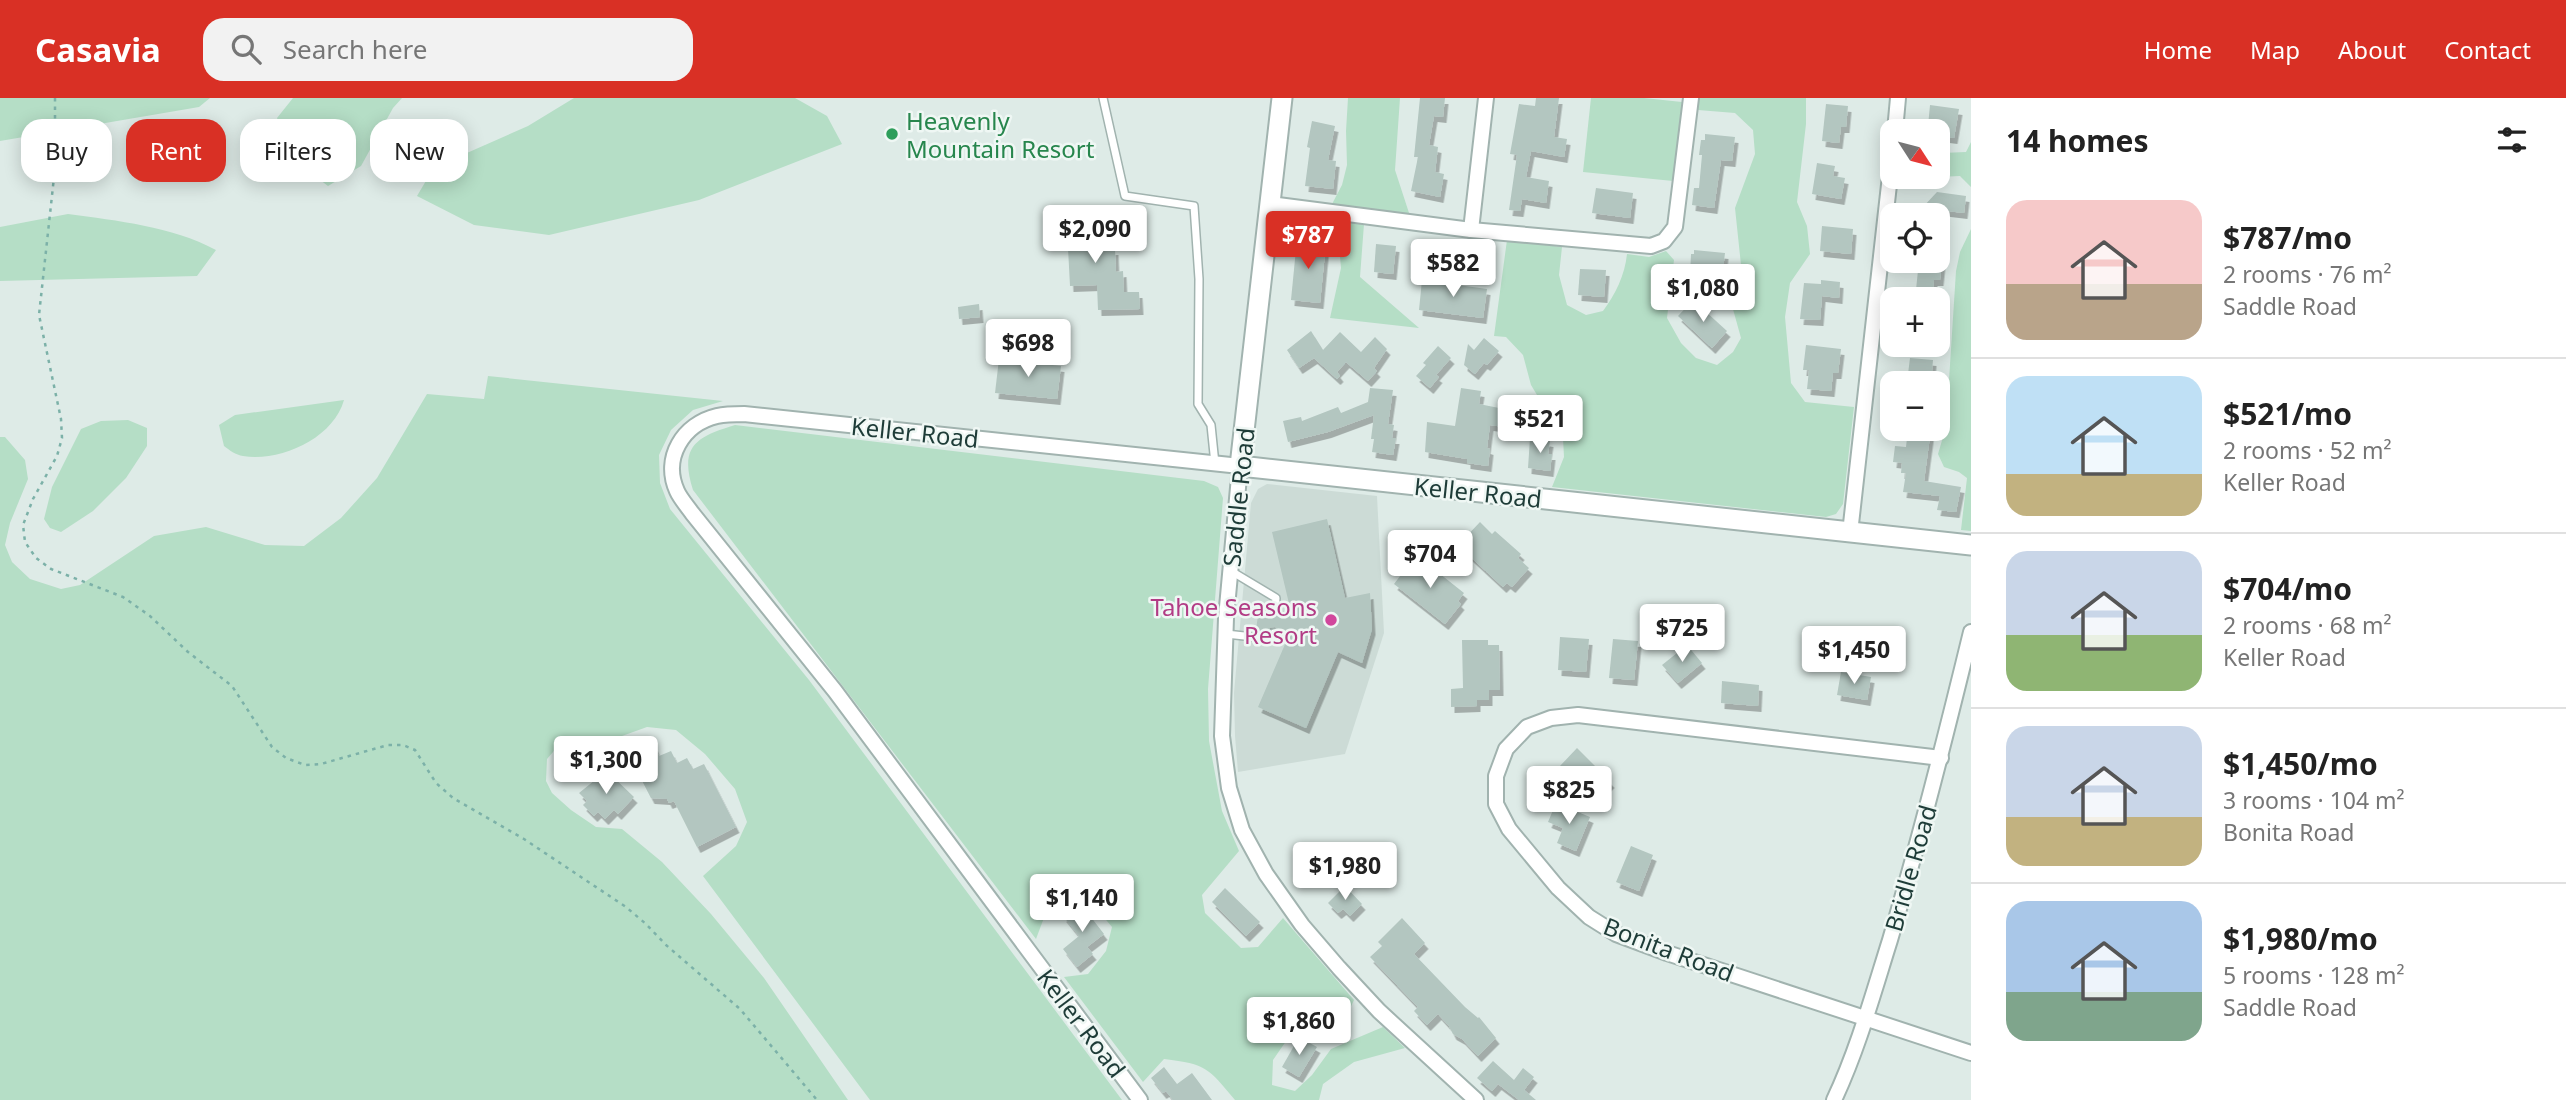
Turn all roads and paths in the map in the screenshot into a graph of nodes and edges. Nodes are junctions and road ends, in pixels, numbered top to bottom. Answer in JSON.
{"nodes":[{"id":1,"x":55,"y":98,"type":"edge"},
{"id":2,"x":1103,"y":98,"type":"edge"},
{"id":3,"x":1282,"y":98,"type":"edge"},
{"id":4,"x":1486,"y":98,"type":"edge"},
{"id":5,"x":1691,"y":98,"type":"edge"},
{"id":6,"x":1898,"y":98,"type":"edge"},
{"id":7,"x":1896,"y":119,"type":"edge"},
{"id":8,"x":1889,"y":189,"type":"edge"},
{"id":9,"x":1270,"y":204,"type":"junction"},
{"id":10,"x":1471,"y":229,"type":"junction"},
{"id":11,"x":1215,"y":464,"type":"junction"},
{"id":12,"x":1240,"y":466,"type":"junction"},
{"id":13,"x":1850,"y":533,"type":"junction"},
{"id":14,"x":1971,"y":545,"type":"edge"},
{"id":15,"x":1231,"y":572,"type":"junction"},
{"id":16,"x":1275,"y":610,"type":"dead end"},
{"id":17,"x":1971,"y":632,"type":"edge"},
{"id":18,"x":1273,"y":633,"type":"dead end"},
{"id":19,"x":1225,"y":634,"type":"junction"},
{"id":20,"x":1941,"y":758,"type":"junction"},
{"id":21,"x":1866,"y":1018,"type":"junction"},
{"id":22,"x":1971,"y":1053,"type":"edge"},
{"id":23,"x":817,"y":1100,"type":"edge"},
{"id":24,"x":1140,"y":1100,"type":"edge"},
{"id":25,"x":1476,"y":1100,"type":"edge"},
{"id":26,"x":1834,"y":1100,"type":"edge"}],
"edges":[{"from":1,"to":23,"type":"path"},
{"from":2,"to":11,"type":"lane"},
{"from":3,"to":9,"type":"street","name":"Saddle Road"},
{"from":4,"to":10,"type":"street"},
{"from":5,"to":10,"type":"street"},
{"from":6,"to":7,"type":"street"},
{"from":8,"to":13,"type":"street"},
{"from":9,"to":10,"type":"street"},
{"from":9,"to":12,"type":"street","name":"Saddle Road"},
{"from":11,"to":12,"type":"street","name":"Keller Road"},
{"from":11,"to":24,"type":"street","name":"Keller Road"},
{"from":12,"to":13,"type":"street","name":"Keller Road"},
{"from":12,"to":15,"type":"street","name":"Saddle Road"},
{"from":13,"to":14,"type":"street","name":"Keller Road"},
{"from":15,"to":16,"type":"lane"},
{"from":15,"to":19,"type":"street","name":"Saddle Road"},
{"from":17,"to":20,"type":"street","name":"Bridle Road"},
{"from":18,"to":19,"type":"lane"},
{"from":19,"to":25,"type":"street","name":"Saddle Road"},
{"from":20,"to":21,"type":"street","name":"Bridle Road"},
{"from":20,"to":21,"type":"street","name":"Bonita Road"},
{"from":21,"to":22,"type":"street","name":"Bonita Road"},
{"from":21,"to":26,"type":"street","name":"Bridle Road"}]}
